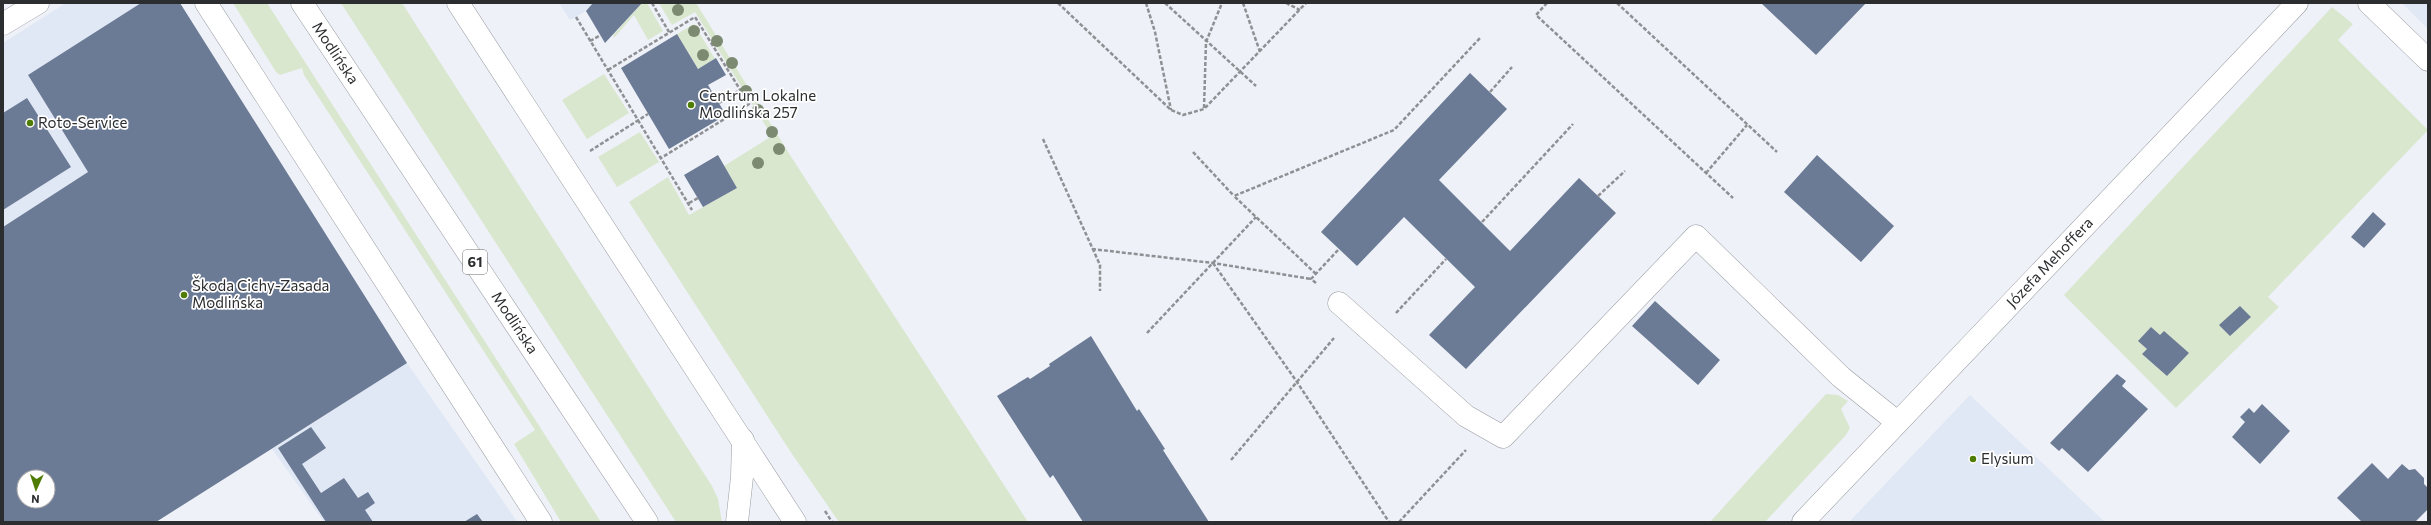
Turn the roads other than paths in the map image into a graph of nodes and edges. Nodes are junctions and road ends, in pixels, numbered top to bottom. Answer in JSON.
{"nodes":[{"id":1,"x":38,"y":3,"type":"edge"},
{"id":2,"x":206,"y":3,"type":"edge"},
{"id":3,"x":302,"y":3,"type":"edge"},
{"id":4,"x":458,"y":3,"type":"edge"},
{"id":5,"x":2297,"y":3,"type":"edge"},
{"id":6,"x":2369,"y":3,"type":"edge"},
{"id":7,"x":3,"y":24,"type":"edge"},
{"id":8,"x":2428,"y":60,"type":"edge"},
{"id":9,"x":1346,"y":309,"type":"road end"},
{"id":10,"x":1897,"y":422,"type":"junction"},
{"id":11,"x":743,"y":440,"type":"junction"},
{"id":12,"x":541,"y":522,"type":"edge"},
{"id":13,"x":648,"y":522,"type":"edge"},
{"id":14,"x":737,"y":522,"type":"edge"},
{"id":15,"x":795,"y":522,"type":"edge"},
{"id":16,"x":1803,"y":522,"type":"edge"}],
"edges":[{"from":1,"to":7,"type":"main road"},
{"from":2,"to":12,"type":"main road"},
{"from":3,"to":13,"type":"main road","name":"Modlińska","number":"61"},
{"from":4,"to":11,"type":"main road"},
{"from":5,"to":10,"type":"main road","name":"Józefa Mehoffera"},
{"from":6,"to":8,"type":"main road"},
{"from":9,"to":10,"type":"main road"},
{"from":10,"to":16,"type":"main road","name":"Józefa Mehoffera"},
{"from":11,"to":14,"type":"main road"},
{"from":11,"to":15,"type":"main road"}]}
